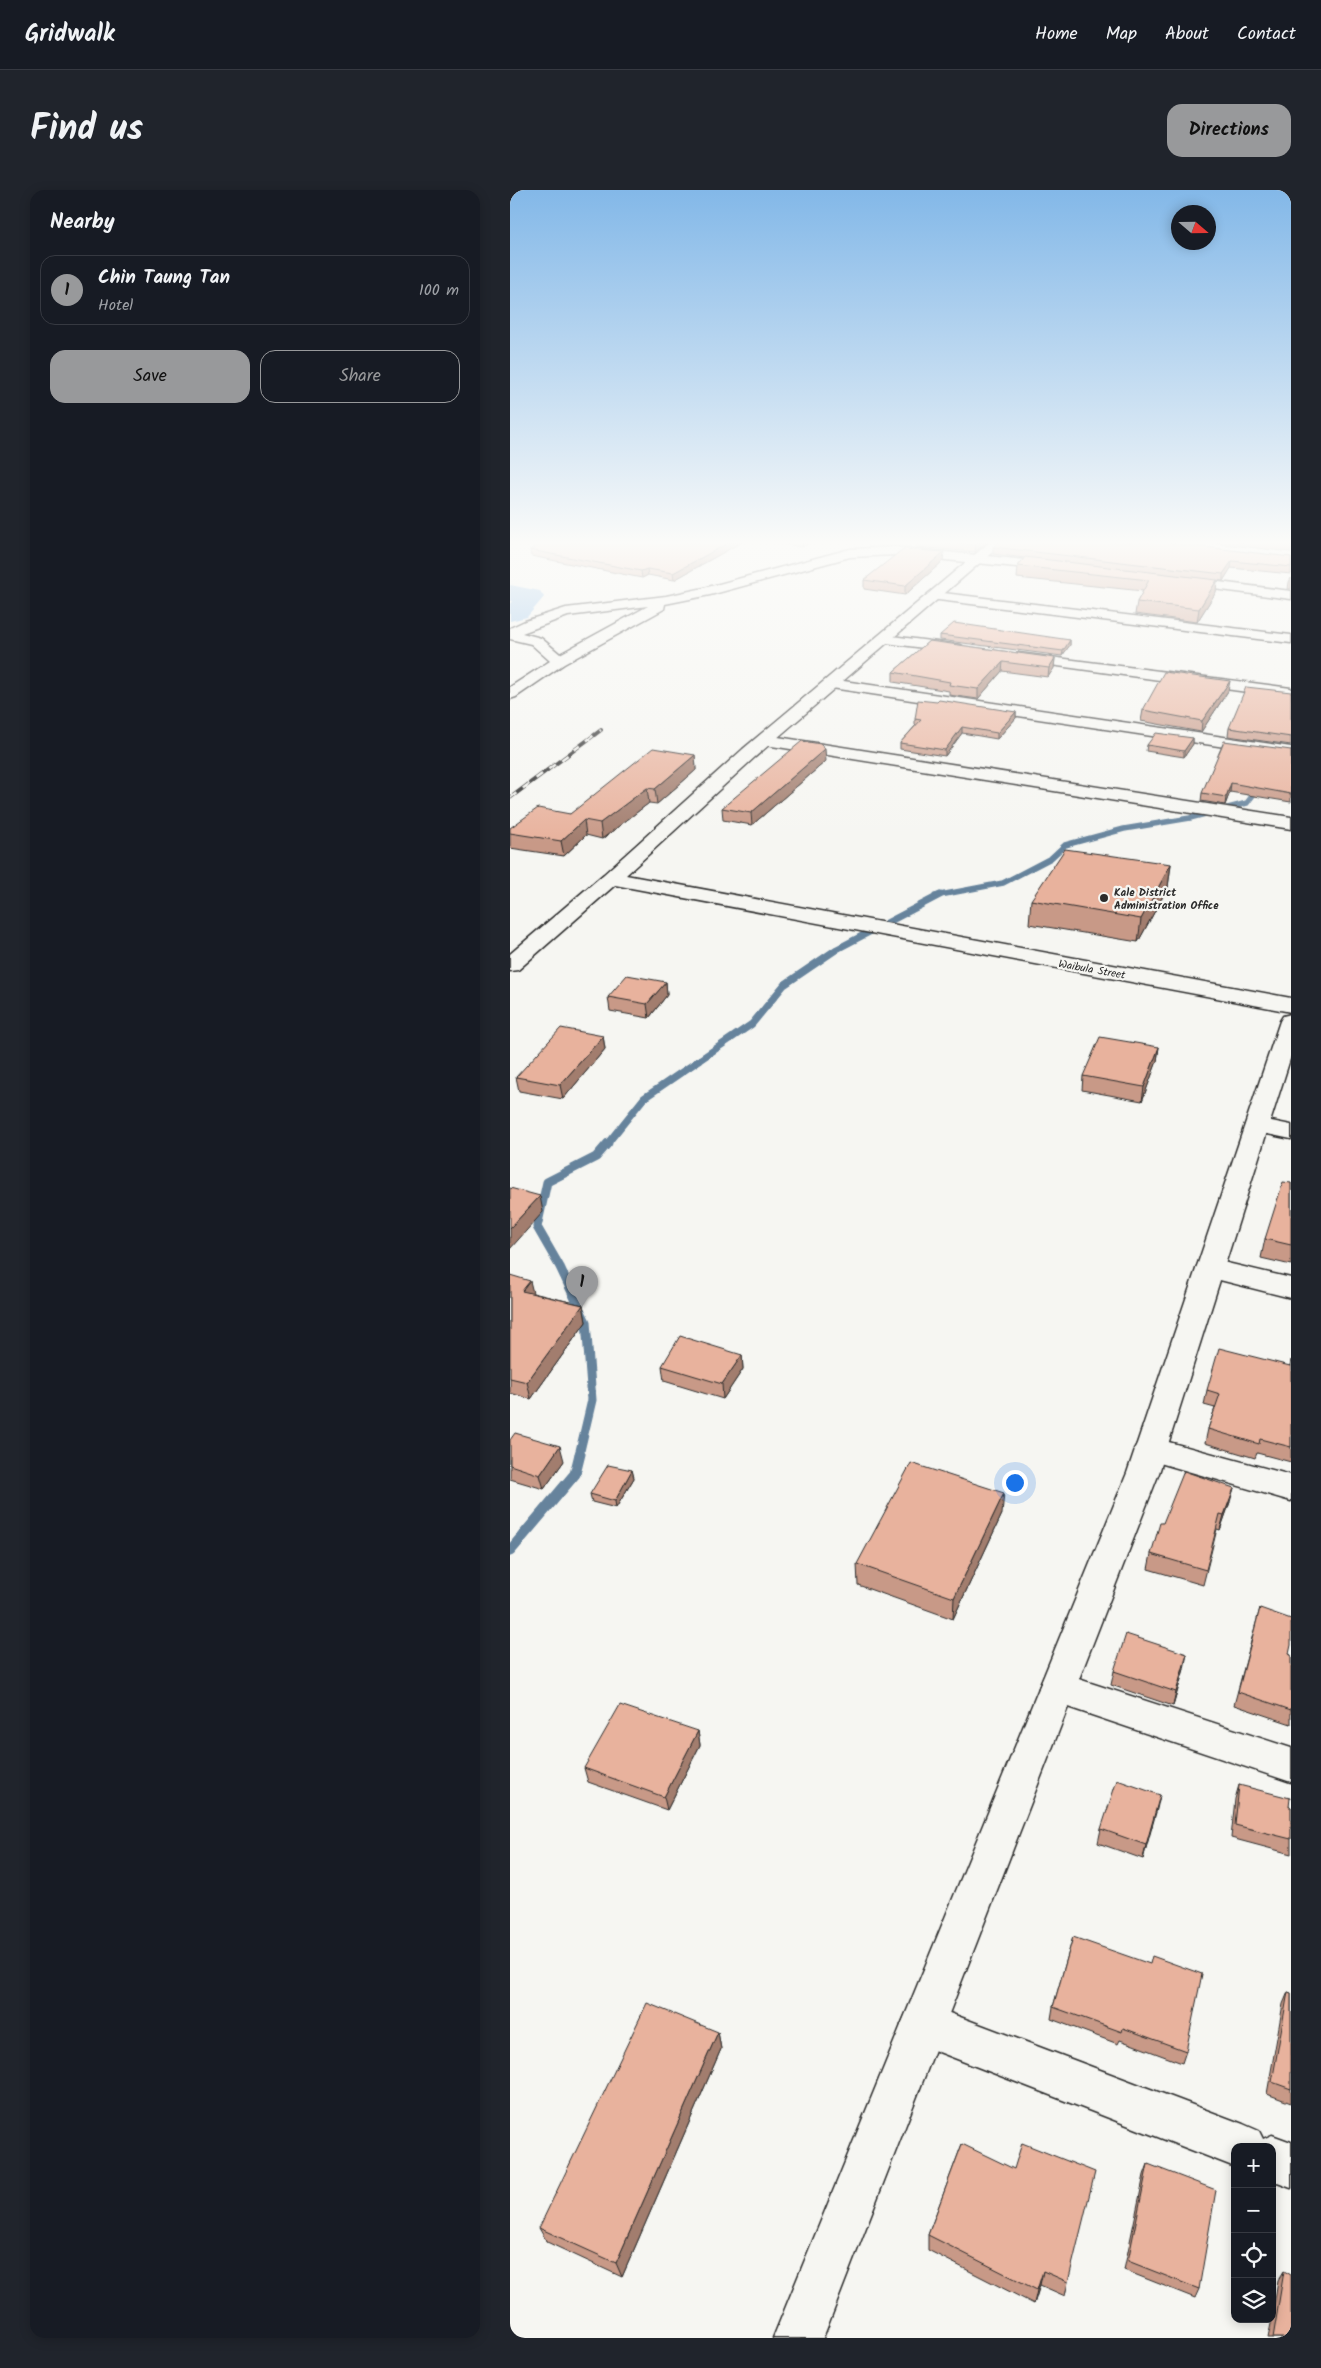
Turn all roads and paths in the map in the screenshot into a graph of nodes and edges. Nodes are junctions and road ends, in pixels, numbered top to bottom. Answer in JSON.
{"nodes":[{"id":1,"x":537,"y":642,"type":"edge"},
{"id":2,"x":593,"y":642,"type":"edge"},
{"id":3,"x":880,"y":642,"type":"edge"},
{"id":4,"x":908,"y":642,"type":"edge"},
{"id":5,"x":981,"y":652,"type":"edge"},
{"id":6,"x":1000,"y":655,"type":"edge"},
{"id":7,"x":559,"y":661,"type":"junction"},
{"id":8,"x":830,"y":684,"type":"junction"},
{"id":9,"x":1291,"y":693,"type":"edge"},
{"id":10,"x":510,"y":694,"type":"edge"},
{"id":11,"x":765,"y":740,"type":"junction"},
{"id":12,"x":1289,"y":752,"type":"edge"},
{"id":13,"x":1291,"y":823,"type":"edge"},
{"id":14,"x":611,"y":878,"type":"junction"},
{"id":15,"x":510,"y":964,"type":"edge"},
{"id":16,"x":1291,"y":1005,"type":"edge"},
{"id":17,"x":1291,"y":1020,"type":"edge"},
{"id":18,"x":1257,"y":1125,"type":"junction"},
{"id":19,"x":1291,"y":1132,"type":"edge"},
{"id":20,"x":1210,"y":1268,"type":"junction"},
{"id":21,"x":1291,"y":1288,"type":"edge"},
{"id":22,"x":1150,"y":1449,"type":"junction"},
{"id":23,"x":1291,"y":1488,"type":"edge"},
{"id":24,"x":1057,"y":1688,"type":"junction"},
{"id":25,"x":1291,"y":1765,"type":"edge"},
{"id":26,"x":923,"y":2025,"type":"junction"},
{"id":27,"x":1233,"y":2143,"type":"edge"},
{"id":28,"x":1276,"y":2159,"type":"edge"},
{"id":29,"x":1291,"y":2165,"type":"edge"},
{"id":30,"x":798,"y":2338,"type":"edge"}],
"edges":[{"from":1,"to":7,"type":"street"},
{"from":2,"to":7,"type":"street"},
{"from":3,"to":8,"type":"street"},
{"from":4,"to":5,"type":"street"},
{"from":6,"to":9,"type":"street"},
{"from":7,"to":10,"type":"street"},
{"from":8,"to":11,"type":"street"},
{"from":8,"to":12,"type":"street"},
{"from":11,"to":13,"type":"street"},
{"from":11,"to":14,"type":"street"},
{"from":14,"to":15,"type":"street"},
{"from":14,"to":16,"type":"street","name":"Waibula Street"},
{"from":17,"to":18,"type":"street"},
{"from":18,"to":19,"type":"street"},
{"from":18,"to":20,"type":"street"},
{"from":20,"to":21,"type":"street"},
{"from":20,"to":22,"type":"street"},
{"from":22,"to":23,"type":"street"},
{"from":22,"to":24,"type":"street"},
{"from":24,"to":25,"type":"street"},
{"from":24,"to":26,"type":"street"},
{"from":26,"to":27,"type":"street"},
{"from":26,"to":30,"type":"street"},
{"from":28,"to":29,"type":"street"}]}
